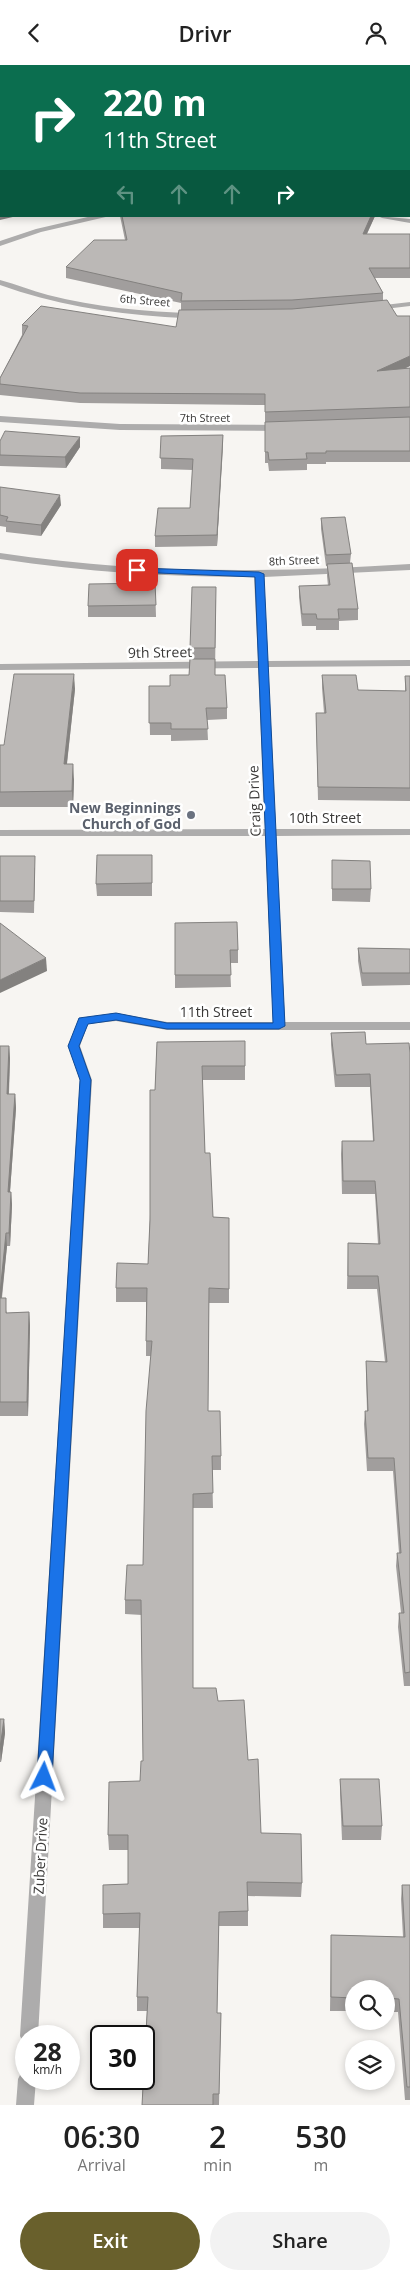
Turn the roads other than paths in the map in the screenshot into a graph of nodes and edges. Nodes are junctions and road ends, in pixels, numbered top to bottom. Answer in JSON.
{"nodes":[{"id":1,"x":101,"y":217,"type":"edge"},
{"id":2,"x":388,"y":217,"type":"edge"},
{"id":3,"x":410,"y":221,"type":"edge"},
{"id":4,"x":0,"y":244,"type":"edge"},
{"id":5,"x":0,"y":282,"type":"edge"},
{"id":6,"x":410,"y":304,"type":"edge"},
{"id":7,"x":364,"y":310,"type":"edge"},
{"id":8,"x":202,"y":315,"type":"edge"},
{"id":9,"x":0,"y":419,"type":"edge"},
{"id":10,"x":295,"y":427,"type":"edge"},
{"id":11,"x":0,"y":556,"type":"edge"},
{"id":12,"x":410,"y":567,"type":"edge"},
{"id":13,"x":259,"y":574,"type":"junction"},
{"id":14,"x":410,"y":663,"type":"edge"},
{"id":15,"x":263,"y":664,"type":"junction"},
{"id":16,"x":0,"y":667,"type":"edge"},
{"id":17,"x":270,"y":832,"type":"junction"},
{"id":18,"x":410,"y":832,"type":"edge"},
{"id":19,"x":0,"y":833,"type":"edge"},
{"id":20,"x":83,"y":1021,"type":"joint"},
{"id":21,"x":279,"y":1026,"type":"junction"},
{"id":22,"x":410,"y":1026,"type":"edge"},
{"id":23,"x":30,"y":2025,"type":"edge"},
{"id":24,"x":26,"y":2090,"type":"edge"},
{"id":25,"x":25,"y":2105,"type":"edge"}],
"edges":[{"from":1,"to":4,"type":"street"},
{"from":2,"to":3,"type":"street"},
{"from":5,"to":8,"type":"street","name":"6th Street"},
{"from":6,"to":7,"type":"street"},
{"from":9,"to":10,"type":"street","name":"7th Street"},
{"from":11,"to":13,"type":"street","name":"8th Street"},
{"from":12,"to":13,"type":"street","name":"8th Street"},
{"from":13,"to":15,"type":"street","name":"Craig Drive"},
{"from":14,"to":15,"type":"street","name":"9th Street"},
{"from":15,"to":16,"type":"street","name":"9th Street"},
{"from":15,"to":17,"type":"street","name":"Craig Drive"},
{"from":17,"to":18,"type":"street","name":"10th Street"},
{"from":17,"to":19,"type":"street","name":"10th Street"},
{"from":17,"to":21,"type":"street","name":"Craig Drive"},
{"from":20,"to":21,"type":"street","name":"11th Street"},
{"from":20,"to":23,"type":"street","name":"Zuber Drive"},
{"from":21,"to":22,"type":"street","name":"11th Street"},
{"from":24,"to":25,"type":"street"}]}
